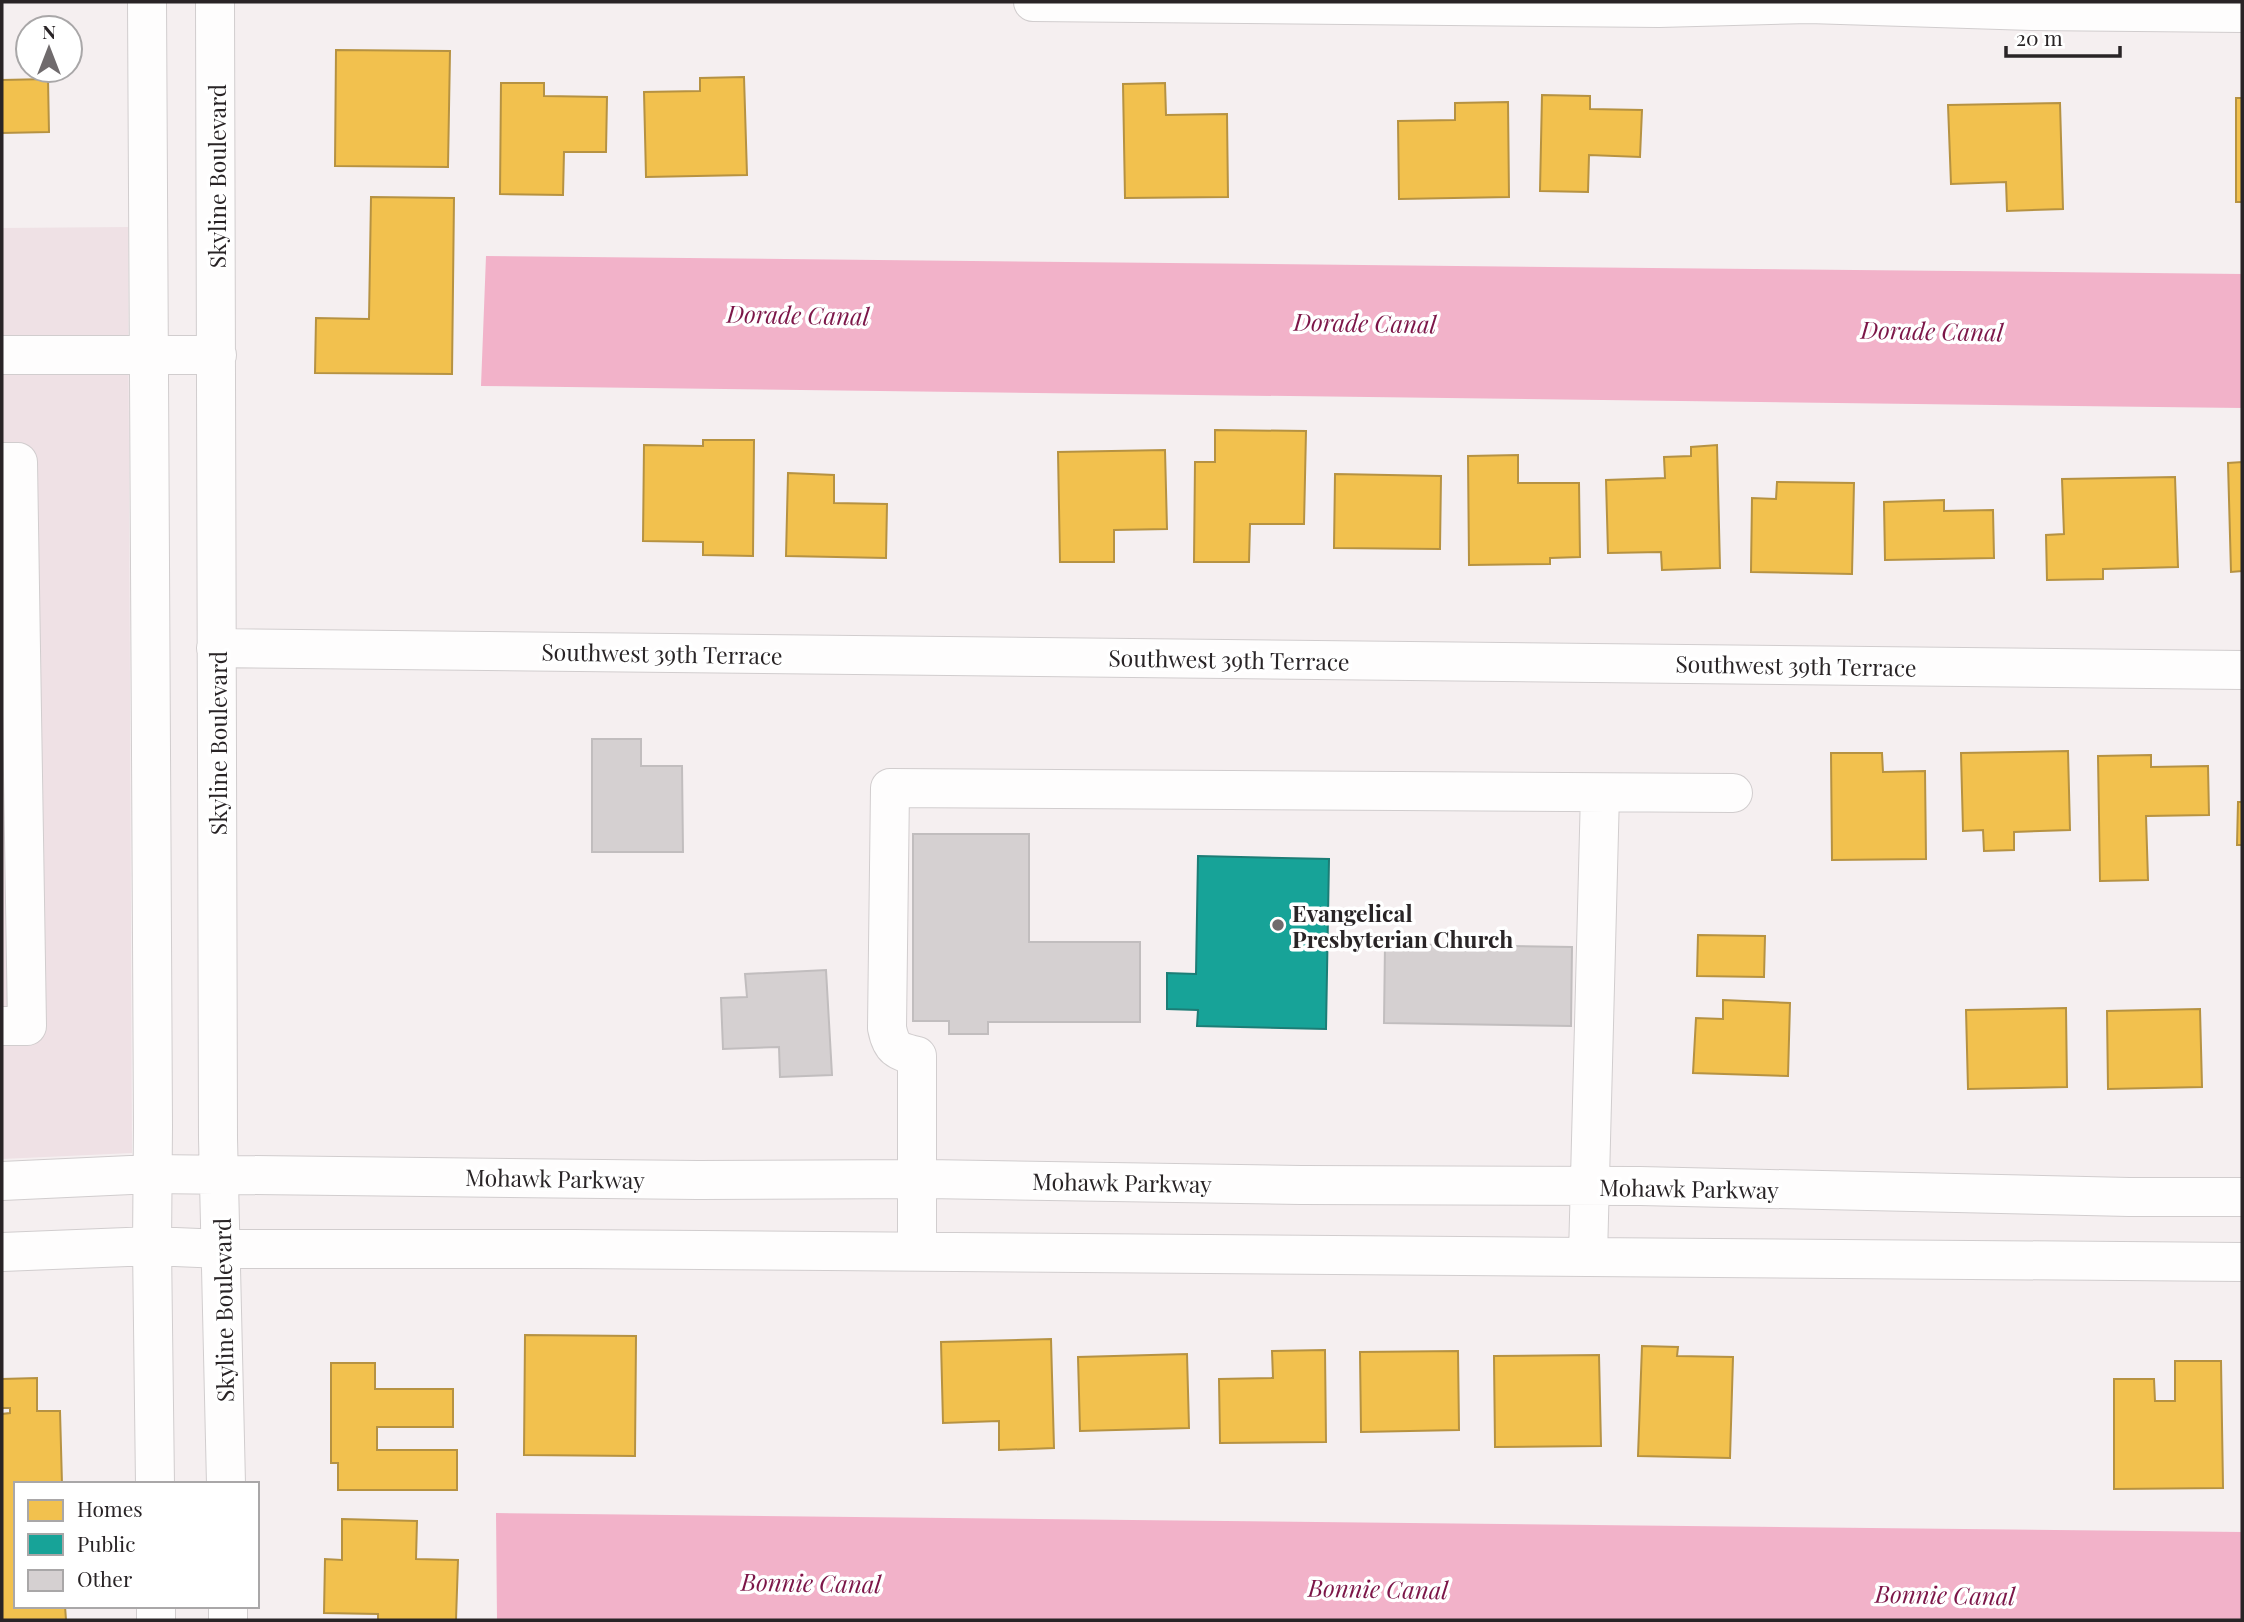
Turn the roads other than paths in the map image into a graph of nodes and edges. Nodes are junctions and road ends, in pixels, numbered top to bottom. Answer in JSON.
{"nodes":[{"id":1,"x":147,"y":2,"type":"edge"},
{"id":2,"x":215,"y":2,"type":"edge"},
{"id":3,"x":1033,"y":2,"type":"edge"},
{"id":4,"x":1291,"y":3,"type":"edge"},
{"id":5,"x":1809,"y":3,"type":"edge"},
{"id":6,"x":2242,"y":13,"type":"edge"},
{"id":7,"x":2,"y":355,"type":"edge"},
{"id":8,"x":217,"y":355,"type":"junction"},
{"id":9,"x":149,"y":356,"type":"junction"},
{"id":10,"x":2,"y":462,"type":"edge"},
{"id":11,"x":216,"y":648,"type":"junction"},
{"id":12,"x":2242,"y":670,"type":"edge"},
{"id":13,"x":1600,"y":793,"type":"junction"},
{"id":14,"x":1733,"y":793,"type":"dead end"},
{"id":15,"x":2,"y":1026,"type":"edge"},
{"id":16,"x":152,"y":1174,"type":"junction"},
{"id":17,"x":220,"y":1175,"type":"junction"},
{"id":18,"x":917,"y":1179,"type":"junction"},
{"id":19,"x":2,"y":1181,"type":"edge"},
{"id":20,"x":1588,"y":1186,"type":"junction"},
{"id":21,"x":2242,"y":1197,"type":"edge"},
{"id":22,"x":152,"y":1246,"type":"junction"},
{"id":23,"x":222,"y":1249,"type":"junction"},
{"id":24,"x":2,"y":1251,"type":"edge"},
{"id":25,"x":917,"y":1251,"type":"junction"},
{"id":26,"x":1588,"y":1256,"type":"junction"},
{"id":27,"x":2242,"y":1262,"type":"edge"},
{"id":28,"x":155,"y":1482,"type":"edge"},
{"id":29,"x":226,"y":1482,"type":"edge"}],
"edges":[{"from":1,"to":9,"type":"street"},
{"from":2,"to":8,"type":"street","name":"Skyline Boulevard"},
{"from":3,"to":4,"type":"street"},
{"from":4,"to":5,"type":"street"},
{"from":5,"to":6,"type":"street"},
{"from":7,"to":9,"type":"street"},
{"from":8,"to":9,"type":"street"},
{"from":8,"to":11,"type":"street","name":"Skyline Boulevard"},
{"from":9,"to":16,"type":"street"},
{"from":10,"to":15,"type":"street"},
{"from":11,"to":12,"type":"street","name":"Southwest 39th Terrace"},
{"from":11,"to":17,"type":"street","name":"Skyline Boulevard"},
{"from":13,"to":14,"type":"street"},
{"from":13,"to":18,"type":"street"},
{"from":13,"to":20,"type":"street"},
{"from":16,"to":17,"type":"street","name":"Mohawk Parkway"},
{"from":16,"to":19,"type":"street","name":"Mohawk Parkway"},
{"from":16,"to":22,"type":"street"},
{"from":17,"to":18,"type":"street","name":"Mohawk Parkway"},
{"from":17,"to":23,"type":"street","name":"Skyline Boulevard"},
{"from":18,"to":20,"type":"street","name":"Mohawk Parkway"},
{"from":18,"to":25,"type":"street"},
{"from":20,"to":21,"type":"street","name":"Mohawk Parkway"},
{"from":20,"to":26,"type":"street"},
{"from":22,"to":23,"type":"street"},
{"from":22,"to":24,"type":"street"},
{"from":22,"to":28,"type":"street"},
{"from":23,"to":25,"type":"street"},
{"from":23,"to":29,"type":"street","name":"Skyline Boulevard"},
{"from":25,"to":26,"type":"street"},
{"from":26,"to":27,"type":"street"}]}
